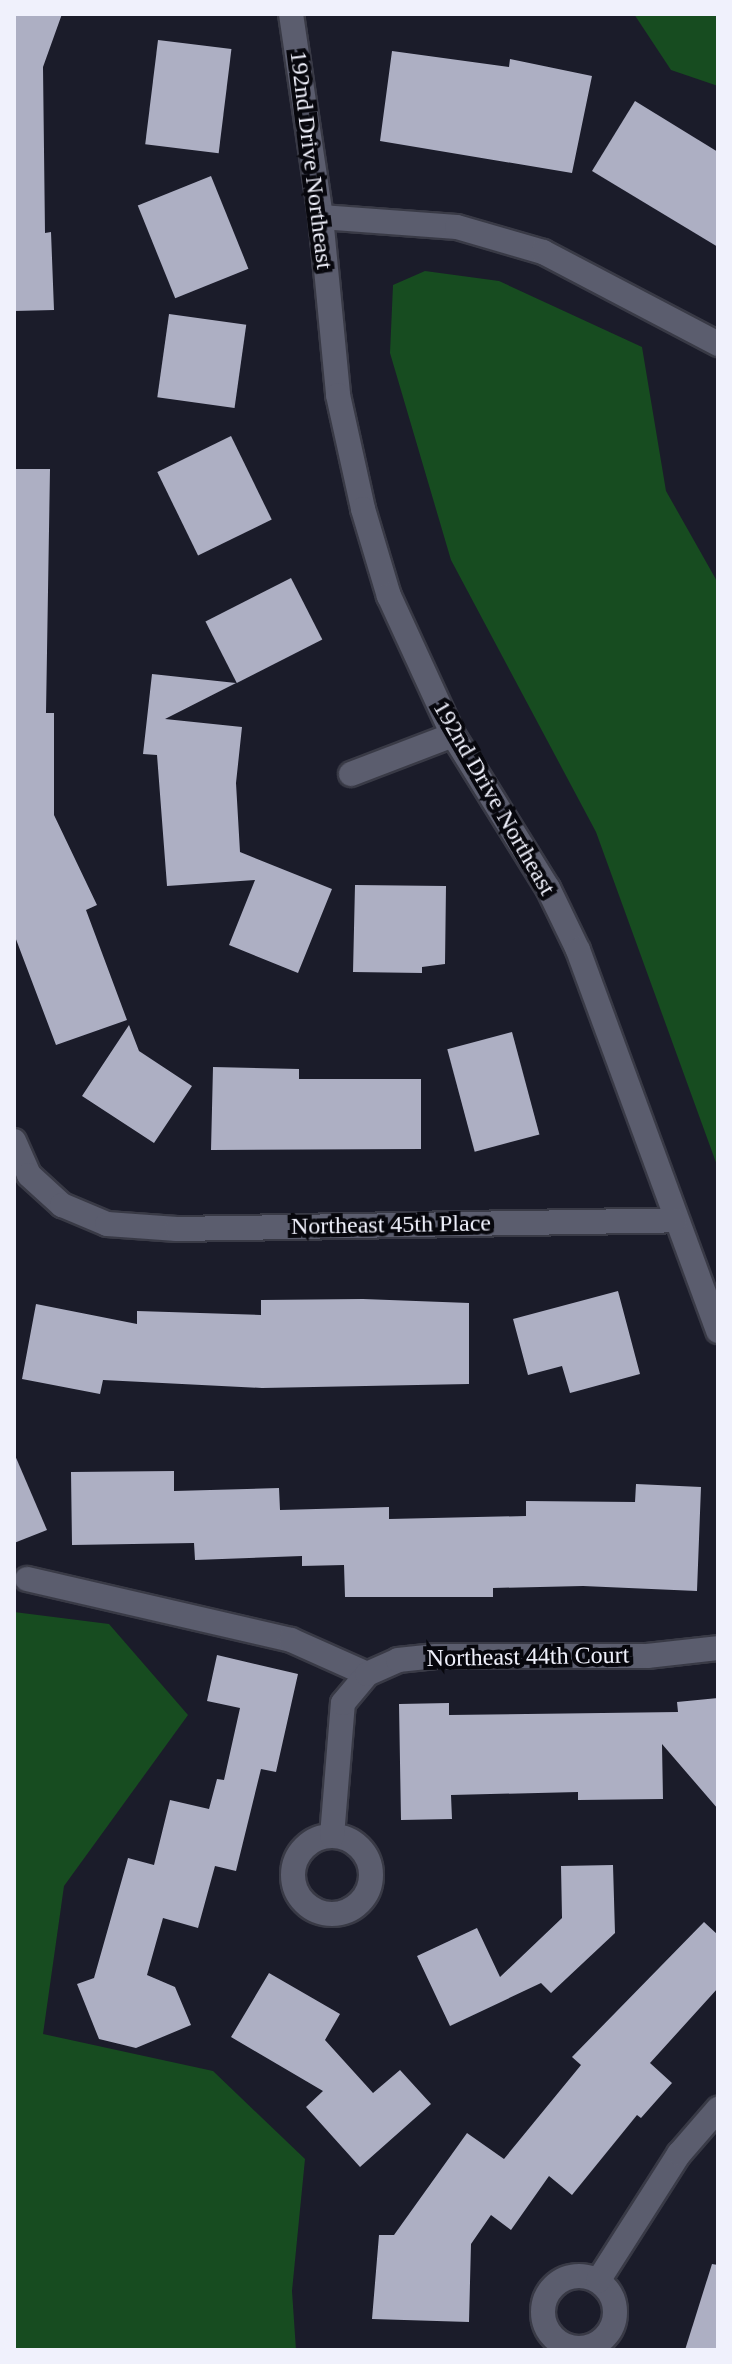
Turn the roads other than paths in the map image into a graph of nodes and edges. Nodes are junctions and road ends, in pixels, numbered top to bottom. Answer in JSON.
{"nodes":[{"id":1,"x":291,"y":14,"type":"edge"},
{"id":2,"x":321,"y":217,"type":"junction"},
{"id":3,"x":718,"y":344,"type":"edge"},
{"id":4,"x":453,"y":735,"type":"junction"},
{"id":5,"x":351,"y":774,"type":"dead end"},
{"id":6,"x":14,"y":1141,"type":"edge"},
{"id":7,"x":675,"y":1220,"type":"junction"},
{"id":8,"x":718,"y":1331,"type":"edge"},
{"id":9,"x":27,"y":1579,"type":"dead end"},
{"id":10,"x":718,"y":1648,"type":"edge"},
{"id":11,"x":367,"y":1674,"type":"junction"},
{"id":12,"x":332,"y":1836,"type":"dead end"},
{"id":13,"x":718,"y":2109,"type":"edge"},
{"id":14,"x":598,"y":2281,"type":"dead end"}],
"edges":[{"from":1,"to":2,"type":"street","name":"192nd Drive Northeast"},
{"from":2,"to":3,"type":"street"},
{"from":2,"to":4,"type":"street","name":"192nd Drive Northeast"},
{"from":4,"to":5,"type":"street"},
{"from":4,"to":7,"type":"street","name":"192nd Drive Northeast"},
{"from":6,"to":7,"type":"street","name":"Northeast 45th Place"},
{"from":7,"to":8,"type":"street","name":"192nd Drive Northeast"},
{"from":9,"to":11,"type":"street"},
{"from":10,"to":11,"type":"street","name":"Northeast 44th Court"},
{"from":11,"to":12,"type":"street"},
{"from":13,"to":14,"type":"street"}]}
